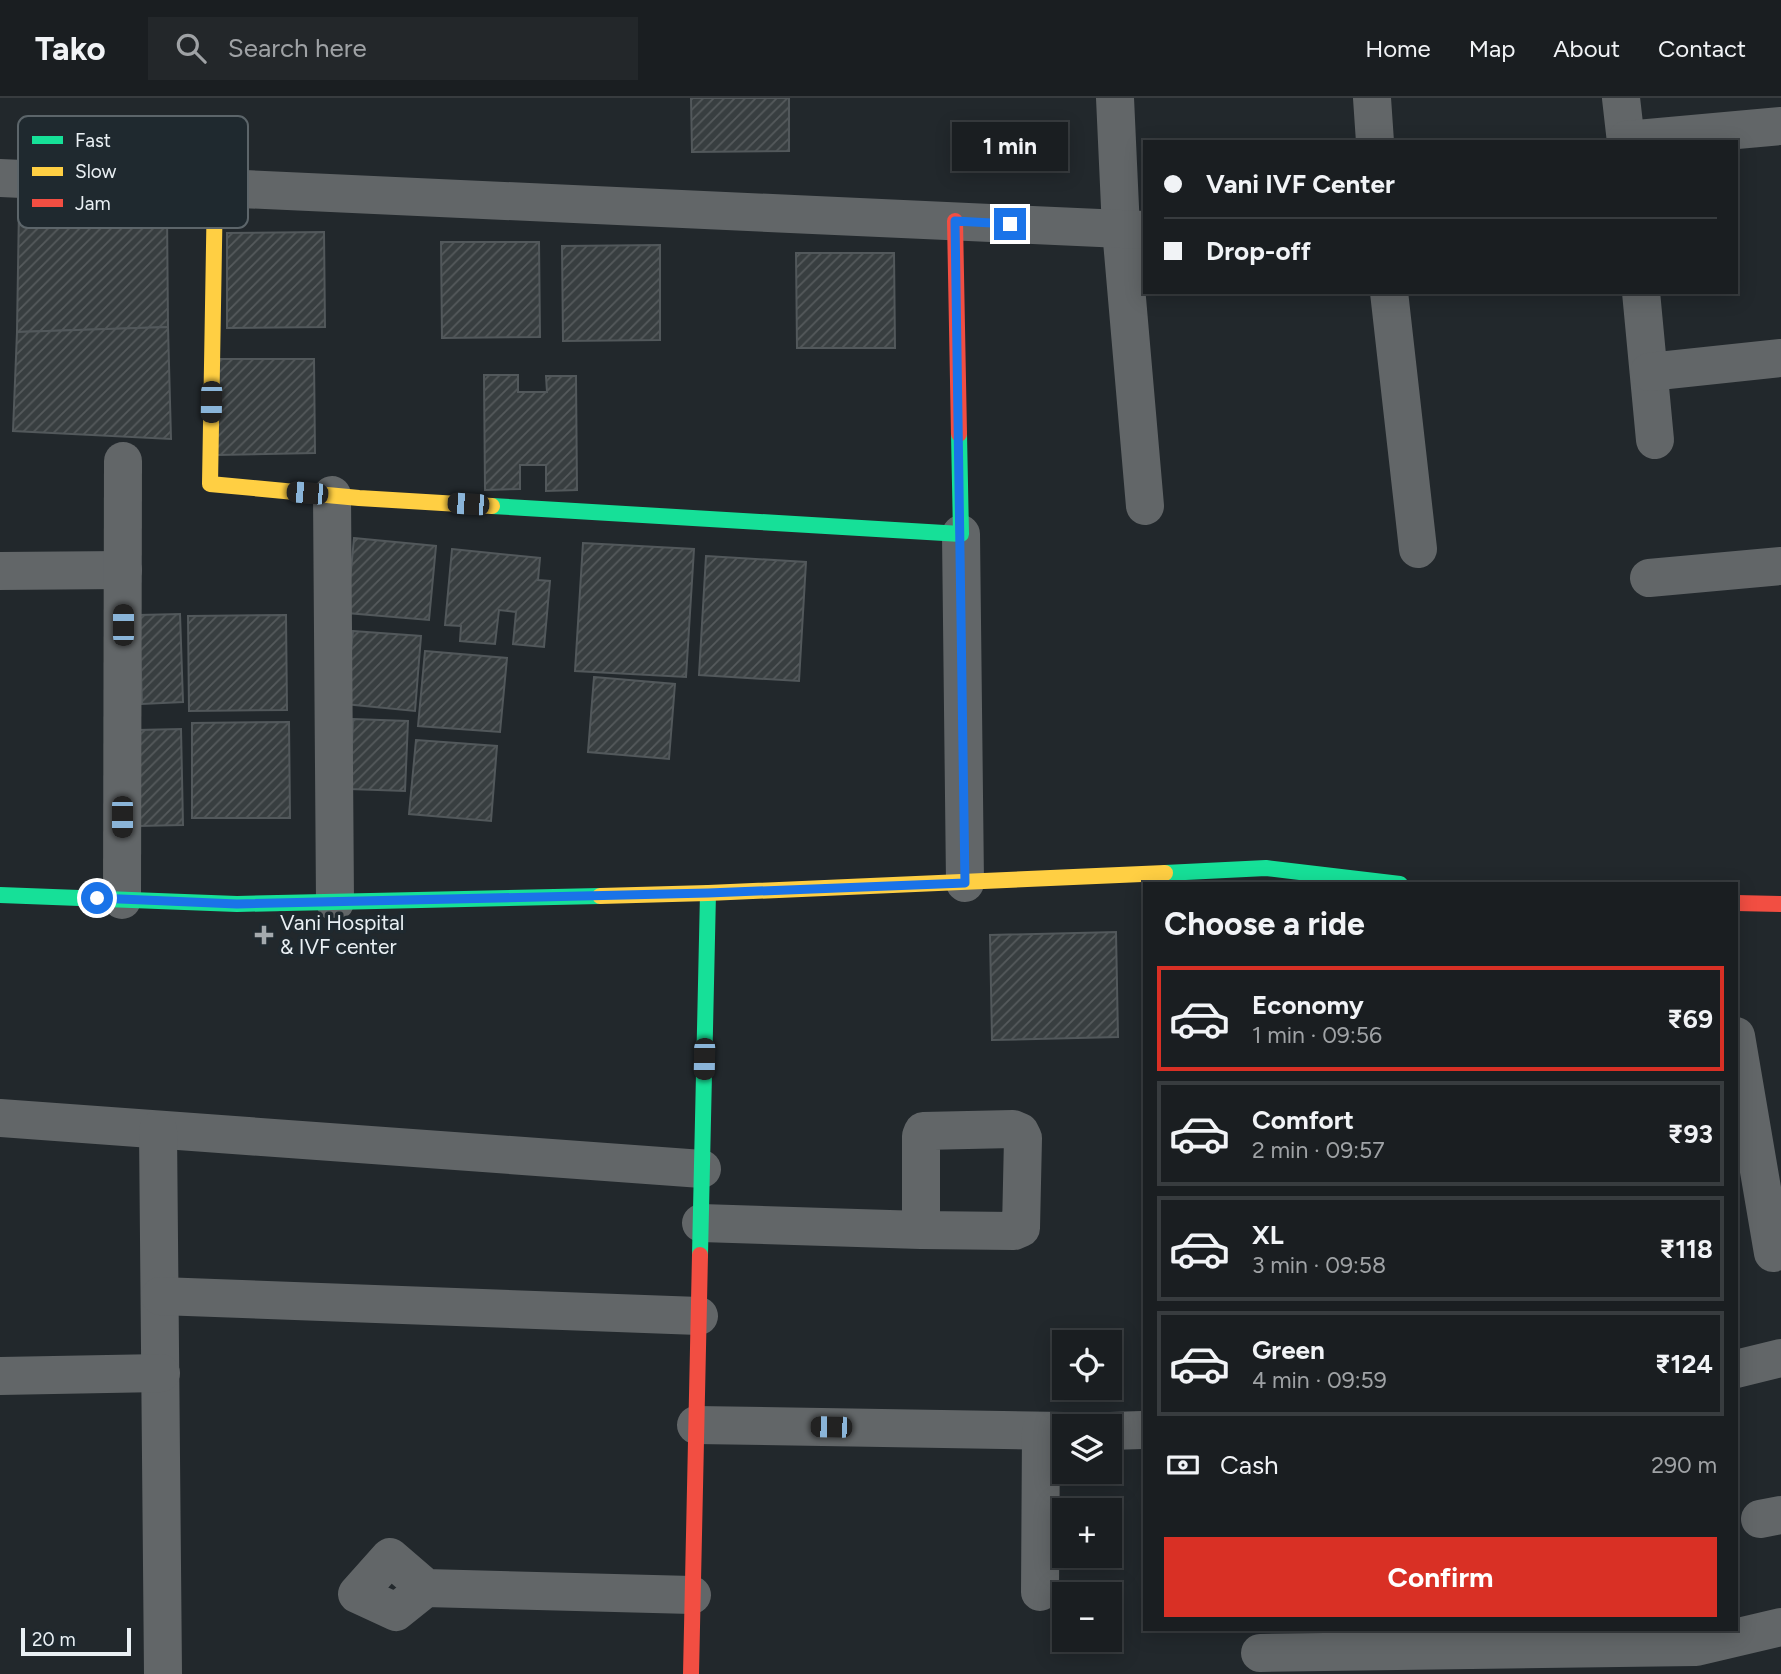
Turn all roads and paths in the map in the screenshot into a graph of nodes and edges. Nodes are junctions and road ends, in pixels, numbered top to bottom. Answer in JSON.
{"nodes":[{"id":1,"x":1115,"y":98,"type":"edge"},
{"id":2,"x":1372,"y":98,"type":"edge"},
{"id":3,"x":1621,"y":98,"type":"edge"},
{"id":4,"x":1781,"y":126,"type":"edge"},
{"id":5,"x":1376,"y":140,"type":"edge"},
{"id":6,"x":1626,"y":140,"type":"edge"},
{"id":7,"x":1636,"y":140,"type":"edge"},
{"id":8,"x":0,"y":178,"type":"edge"},
{"id":9,"x":18,"y":179,"type":"edge"},
{"id":10,"x":248,"y":189,"type":"edge"},
{"id":11,"x":955,"y":221,"type":"junction"},
{"id":12,"x":214,"y":228,"type":"edge"},
{"id":13,"x":1133,"y":230,"type":"edge"},
{"id":14,"x":1389,"y":294,"type":"edge"},
{"id":15,"x":1641,"y":294,"type":"edge"},
{"id":16,"x":1781,"y":358,"type":"edge"},
{"id":17,"x":1649,"y":372,"type":"junction"},
{"id":18,"x":1656,"y":440,"type":"dead end"},
{"id":19,"x":123,"y":461,"type":"dead end"},
{"id":20,"x":332,"y":495,"type":"junction"},
{"id":21,"x":1145,"y":506,"type":"dead end"},
{"id":22,"x":961,"y":534,"type":"junction"},
{"id":23,"x":1419,"y":549,"type":"dead end"},
{"id":24,"x":1781,"y":566,"type":"edge"},
{"id":25,"x":123,"y":570,"type":"junction"},
{"id":26,"x":0,"y":571,"type":"edge"},
{"id":27,"x":1649,"y":578,"type":"dead end"},
{"id":28,"x":1266,"y":876,"type":"edge"},
{"id":29,"x":1366,"y":882,"type":"edge"},
{"id":30,"x":965,"y":883,"type":"junction"},
{"id":31,"x":708,"y":893,"type":"junction"},
{"id":32,"x":0,"y":895,"type":"edge"},
{"id":33,"x":122,"y":900,"type":"junction"},
{"id":34,"x":335,"y":902,"type":"junction"},
{"id":35,"x":1738,"y":903,"type":"edge"},
{"id":36,"x":1781,"y":904,"type":"edge"},
{"id":37,"x":1738,"y":1048,"type":"edge"},
{"id":38,"x":0,"y":1118,"type":"edge"},
{"id":39,"x":158,"y":1130,"type":"junction"},
{"id":40,"x":702,"y":1169,"type":"junction"},
{"id":41,"x":701,"y":1223,"type":"junction"},
{"id":42,"x":921,"y":1230,"type":"dead end"},
{"id":43,"x":1773,"y":1253,"type":"dead end"},
{"id":44,"x":160,"y":1296,"type":"junction"},
{"id":45,"x":699,"y":1316,"type":"junction"},
{"id":46,"x":1781,"y":1358,"type":"edge"},
{"id":47,"x":1738,"y":1369,"type":"edge"},
{"id":48,"x":161,"y":1373,"type":"junction"},
{"id":49,"x":0,"y":1376,"type":"edge"},
{"id":50,"x":696,"y":1425,"type":"junction"},
{"id":51,"x":1052,"y":1431,"type":"edge"},
{"id":52,"x":1052,"y":1443,"type":"edge"},
{"id":53,"x":426,"y":1588,"type":"dead end"},
{"id":54,"x":1040,"y":1592,"type":"dead end"},
{"id":55,"x":692,"y":1595,"type":"junction"},
{"id":56,"x":1781,"y":1627,"type":"edge"},
{"id":57,"x":1460,"y":1651,"type":"edge"},
{"id":58,"x":1260,"y":1652,"type":"edge"},
{"id":59,"x":1695,"y":1660,"type":"edge"},
{"id":60,"x":163,"y":1674,"type":"edge"},
{"id":61,"x":691,"y":1674,"type":"edge"}],
"edges":[{"from":1,"to":13,"type":"street"},
{"from":2,"to":5,"type":"street"},
{"from":3,"to":6,"type":"street"},
{"from":4,"to":7,"type":"street"},
{"from":8,"to":9,"type":"street"},
{"from":10,"to":11,"type":"street"},
{"from":11,"to":13,"type":"street"},
{"from":11,"to":22,"type":"street"},
{"from":12,"to":20,"type":"street"},
{"from":13,"to":21,"type":"street"},
{"from":14,"to":23,"type":"street"},
{"from":15,"to":17,"type":"street"},
{"from":16,"to":17,"type":"street"},
{"from":17,"to":18,"type":"street"},
{"from":19,"to":25,"type":"street"},
{"from":20,"to":22,"type":"street"},
{"from":20,"to":34,"type":"street"},
{"from":22,"to":30,"type":"street"},
{"from":24,"to":27,"type":"street"},
{"from":25,"to":26,"type":"street"},
{"from":25,"to":33,"type":"street"},
{"from":28,"to":29,"type":"street"},
{"from":28,"to":30,"type":"street"},
{"from":30,"to":31,"type":"street"},
{"from":31,"to":34,"type":"street"},
{"from":31,"to":40,"type":"street"},
{"from":32,"to":33,"type":"street"},
{"from":33,"to":34,"type":"street"},
{"from":35,"to":36,"type":"street"},
{"from":37,"to":43,"type":"street"},
{"from":38,"to":39,"type":"street"},
{"from":39,"to":40,"type":"street"},
{"from":39,"to":44,"type":"street"},
{"from":40,"to":41,"type":"street"},
{"from":41,"to":42,"type":"street"},
{"from":41,"to":45,"type":"street"},
{"from":44,"to":45,"type":"street"},
{"from":44,"to":48,"type":"street"},
{"from":45,"to":50,"type":"street"},
{"from":46,"to":47,"type":"street"},
{"from":48,"to":49,"type":"street"},
{"from":48,"to":60,"type":"street"},
{"from":50,"to":51,"type":"street"},
{"from":50,"to":55,"type":"street"},
{"from":52,"to":54,"type":"street"},
{"from":53,"to":55,"type":"street"},
{"from":55,"to":61,"type":"street"},
{"from":56,"to":59,"type":"street"},
{"from":57,"to":58,"type":"street"},
{"from":57,"to":59,"type":"street"}]}
